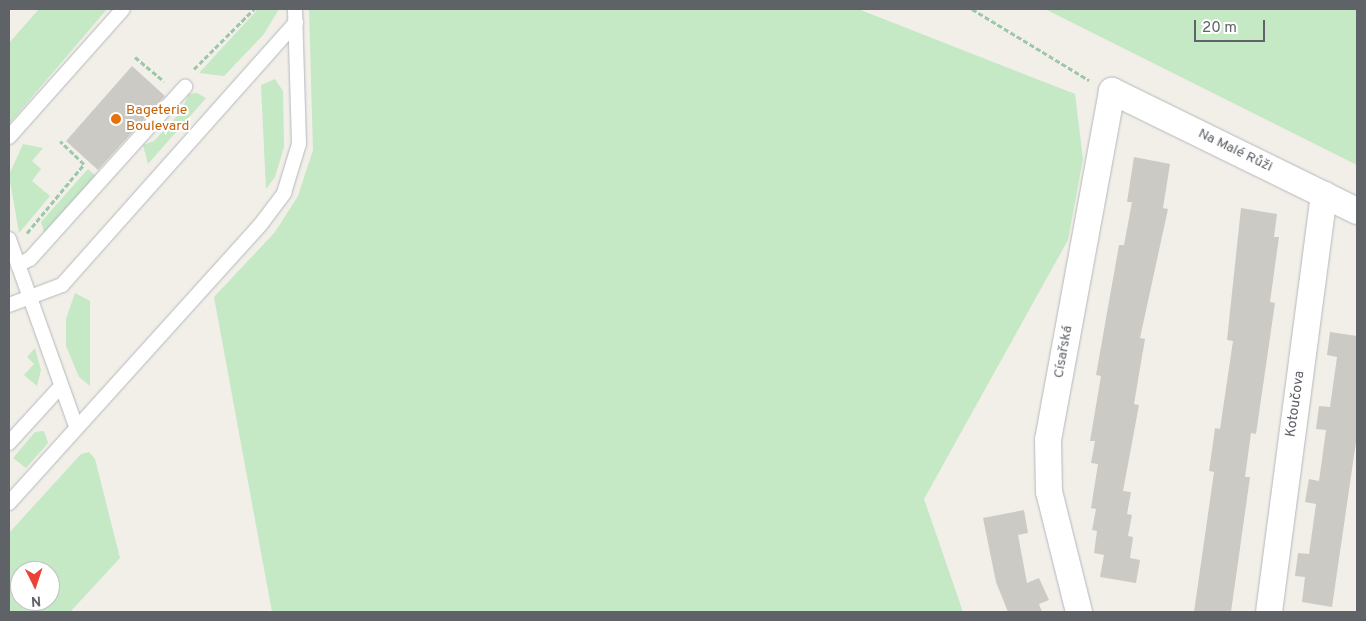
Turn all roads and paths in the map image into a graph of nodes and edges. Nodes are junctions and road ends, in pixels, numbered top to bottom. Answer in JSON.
{"nodes":[{"id":1,"x":123,"y":9,"type":"edge"},
{"id":2,"x":254,"y":9,"type":"edge"},
{"id":3,"x":972,"y":9,"type":"edge"},
{"id":4,"x":295,"y":15,"type":"edge"},
{"id":5,"x":135,"y":57,"type":"dead end"},
{"id":6,"x":194,"y":69,"type":"dead end"},
{"id":7,"x":171,"y":78,"type":"dead end"},
{"id":8,"x":186,"y":87,"type":"dead end"},
{"id":9,"x":1112,"y":91,"type":"junction"},
{"id":10,"x":9,"y":137,"type":"edge"},
{"id":11,"x":60,"y":141,"type":"dead end"},
{"id":12,"x":1324,"y":195,"type":"junction"},
{"id":13,"x":1357,"y":211,"type":"edge"},
{"id":14,"x":9,"y":239,"type":"edge"},
{"id":15,"x":30,"y":239,"type":"dead end"},
{"id":16,"x":18,"y":265,"type":"junction"},
{"id":17,"x":30,"y":295,"type":"junction"},
{"id":18,"x":9,"y":305,"type":"edge"},
{"id":19,"x":61,"y":386,"type":"junction"},
{"id":20,"x":76,"y":426,"type":"junction"},
{"id":21,"x":9,"y":443,"type":"edge"},
{"id":22,"x":9,"y":503,"type":"edge"},
{"id":23,"x":1079,"y":612,"type":"edge"},
{"id":24,"x":1268,"y":612,"type":"edge"}],
"edges":[{"from":1,"to":10,"type":"lane"},
{"from":2,"to":6,"type":"path"},
{"from":3,"to":9,"type":"path"},
{"from":4,"to":17,"type":"lane"},
{"from":4,"to":20,"type":"lane"},
{"from":5,"to":7,"type":"path"},
{"from":8,"to":16,"type":"lane"},
{"from":9,"to":12,"type":"street","name":"Na Malé Růži"},
{"from":9,"to":23,"type":"street","name":"Císařská"},
{"from":11,"to":15,"type":"path"},
{"from":12,"to":13,"type":"street","name":"Na Malé Růži"},
{"from":12,"to":24,"type":"street","name":"Kotoučova"},
{"from":14,"to":16,"type":"lane"},
{"from":16,"to":17,"type":"lane"},
{"from":17,"to":18,"type":"lane"},
{"from":17,"to":19,"type":"lane"},
{"from":19,"to":20,"type":"lane"},
{"from":19,"to":21,"type":"lane"},
{"from":20,"to":22,"type":"lane"}]}
